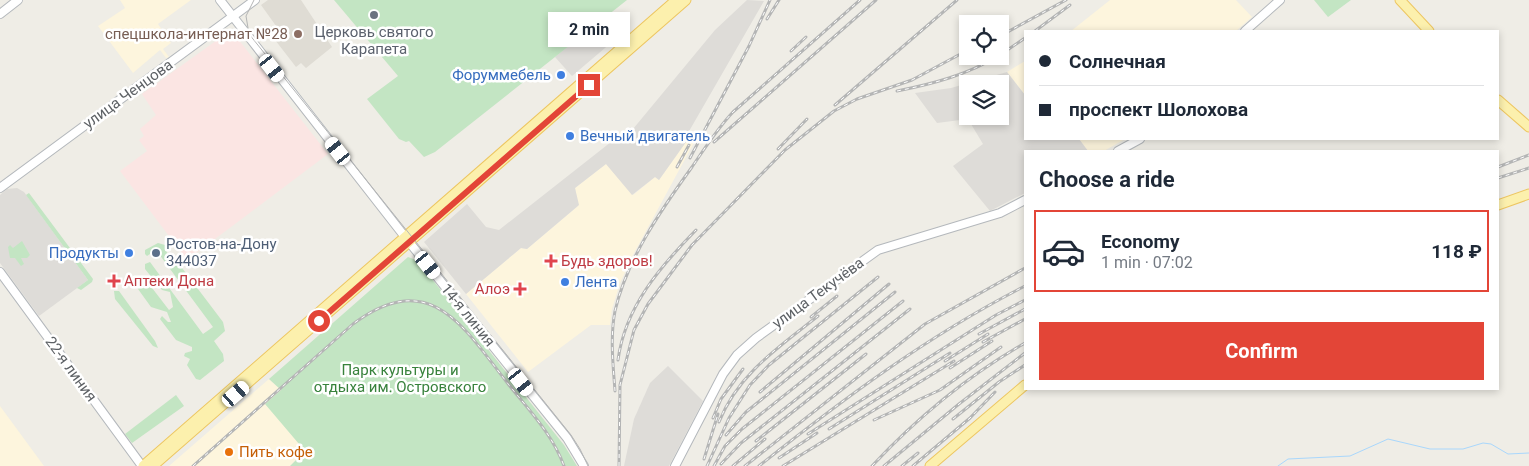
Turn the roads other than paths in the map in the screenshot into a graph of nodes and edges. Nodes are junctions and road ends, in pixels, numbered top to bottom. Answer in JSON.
{"nodes":[{"id":1,"x":18,"y":0,"type":"edge"},
{"id":2,"x":220,"y":0,"type":"edge"},
{"id":3,"x":255,"y":0,"type":"edge"},
{"id":4,"x":676,"y":0,"type":"edge"},
{"id":5,"x":686,"y":0,"type":"edge"},
{"id":6,"x":1280,"y":0,"type":"edge"},
{"id":7,"x":1400,"y":0,"type":"edge"},
{"id":8,"x":0,"y":14,"type":"edge"},
{"id":9,"x":233,"y":17,"type":"junction"},
{"id":10,"x":1246,"y":30,"type":"edge"},
{"id":11,"x":1428,"y":30,"type":"edge"},
{"id":12,"x":1499,"y":101,"type":"edge"},
{"id":13,"x":1529,"y":127,"type":"edge"},
{"id":14,"x":1138,"y":140,"type":"edge"},
{"id":15,"x":1120,"y":150,"type":"edge"},
{"id":16,"x":0,"y":188,"type":"edge"},
{"id":17,"x":1529,"y":194,"type":"edge"},
{"id":18,"x":1024,"y":201,"type":"edge"},
{"id":19,"x":1499,"y":205,"type":"edge"},
{"id":20,"x":407,"y":240,"type":"junction"},
{"id":21,"x":0,"y":272,"type":"edge"},
{"id":22,"x":1024,"y":386,"type":"edge"},
{"id":23,"x":142,"y":466,"type":"edge"},
{"id":24,"x":153,"y":466,"type":"edge"},
{"id":25,"x":584,"y":466,"type":"edge"},
{"id":26,"x":675,"y":466,"type":"edge"},
{"id":27,"x":930,"y":466,"type":"edge"}],
"edges":[{"from":1,"to":8,"type":"street"},
{"from":2,"to":9,"type":"street","name":"14-я линия"},
{"from":3,"to":9,"type":"street","name":"улица Ченцова"},
{"from":4,"to":20,"type":"main road"},
{"from":5,"to":20,"type":"main road"},
{"from":6,"to":10,"type":"street"},
{"from":7,"to":11,"type":"main road"},
{"from":9,"to":16,"type":"street","name":"улица Ченцова"},
{"from":9,"to":20,"type":"street","name":"14-я линия"},
{"from":12,"to":13,"type":"main road"},
{"from":14,"to":15,"type":"street"},
{"from":17,"to":19,"type":"main road"},
{"from":18,"to":26,"type":"street","name":"улица Текучёва"},
{"from":20,"to":23,"type":"main road"},
{"from":20,"to":24,"type":"main road"},
{"from":20,"to":25,"type":"street","name":"14-я линия"},
{"from":21,"to":23,"type":"street","name":"22-я линия"},
{"from":22,"to":27,"type":"main road"}]}
